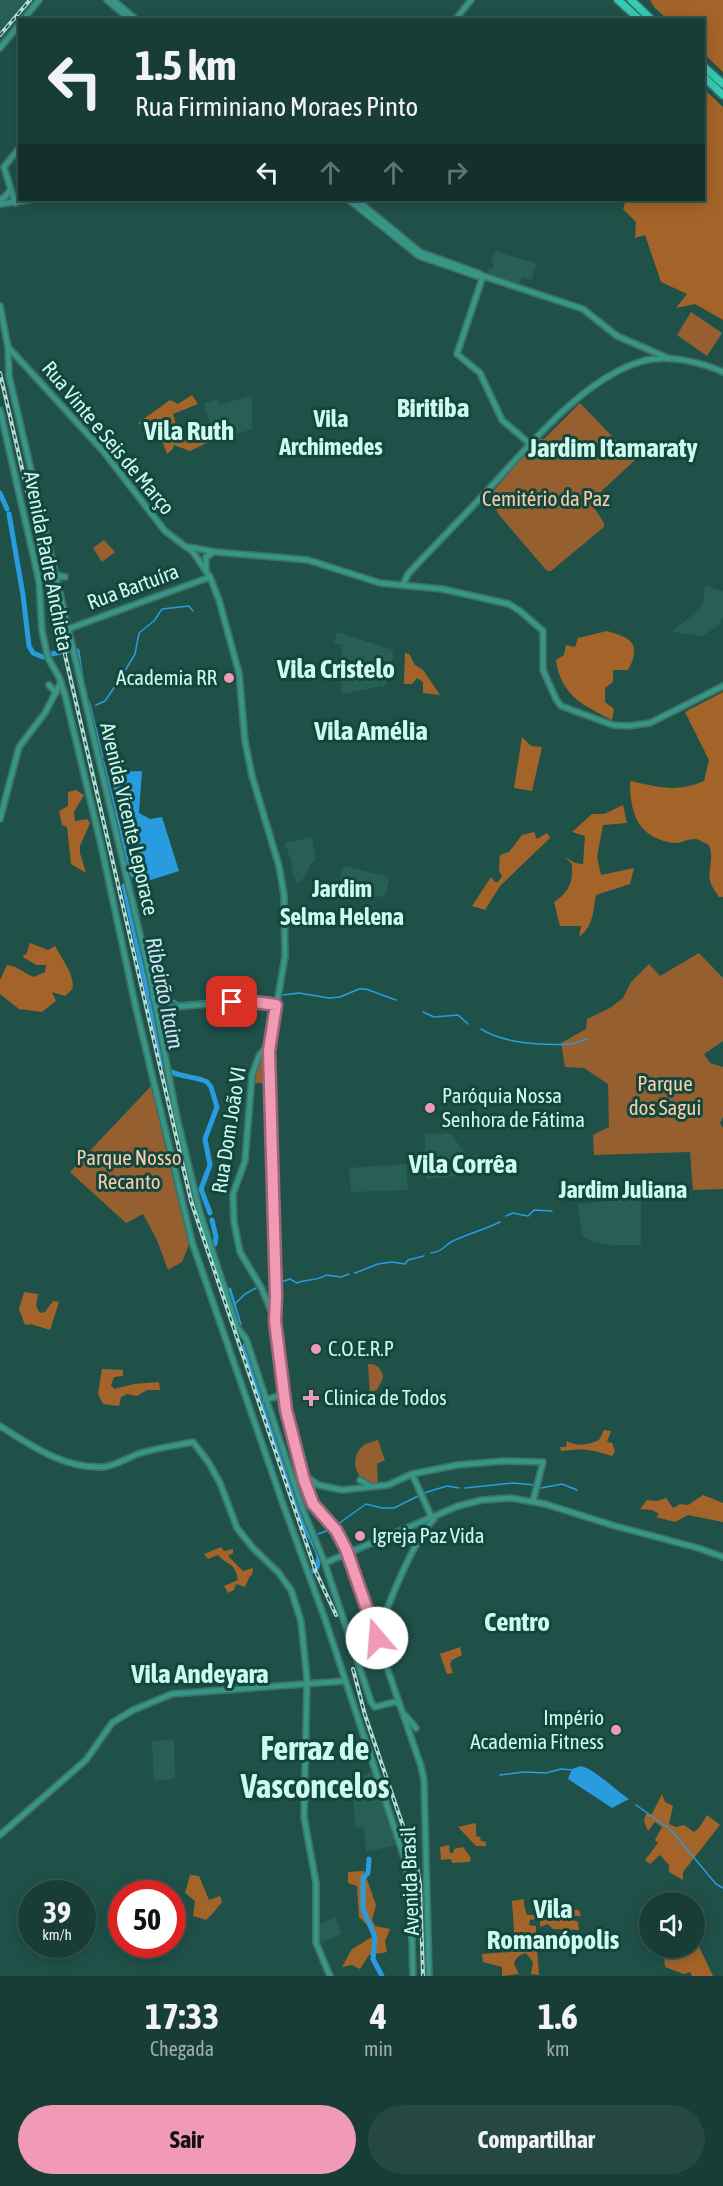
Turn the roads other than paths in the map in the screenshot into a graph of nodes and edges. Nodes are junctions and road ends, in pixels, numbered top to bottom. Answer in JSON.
{"nodes":[{"id":1,"x":39,"y":0,"type":"edge"},
{"id":2,"x":107,"y":0,"type":"edge"},
{"id":3,"x":113,"y":0,"type":"edge"},
{"id":4,"x":471,"y":0,"type":"edge"},
{"id":5,"x":618,"y":0,"type":"edge"},
{"id":6,"x":631,"y":0,"type":"edge"},
{"id":7,"x":25,"y":18,"type":"edge"},
{"id":8,"x":127,"y":18,"type":"edge"},
{"id":9,"x":134,"y":18,"type":"edge"},
{"id":10,"x":457,"y":18,"type":"edge"},
{"id":11,"x":638,"y":18,"type":"edge"},
{"id":12,"x":650,"y":18,"type":"edge"},
{"id":13,"x":18,"y":26,"type":"edge"},
{"id":14,"x":0,"y":48,"type":"edge"},
{"id":15,"x":705,"y":68,"type":"edge"},
{"id":16,"x":705,"y":78,"type":"edge"},
{"id":17,"x":723,"y":84,"type":"edge"},
{"id":18,"x":723,"y":95,"type":"edge"},
{"id":19,"x":18,"y":150,"type":"edge"},
{"id":20,"x":11,"y":189,"type":"junction"},
{"id":21,"x":24,"y":201,"type":"edge"},
{"id":22,"x":350,"y":201,"type":"edge"},
{"id":23,"x":358,"y":201,"type":"edge"},
{"id":24,"x":1,"y":202,"type":"edge"},
{"id":25,"x":15,"y":203,"type":"junction"},
{"id":26,"x":483,"y":276,"type":"junction"},
{"id":27,"x":0,"y":306,"type":"edge"},
{"id":28,"x":8,"y":346,"type":"junction"},
{"id":29,"x":654,"y":356,"type":"junction"},
{"id":30,"x":670,"y":358,"type":"junction"},
{"id":31,"x":723,"y":372,"type":"edge"},
{"id":32,"x":0,"y":410,"type":"edge"},
{"id":33,"x":530,"y":444,"type":"junction"},
{"id":34,"x":186,"y":546,"type":"junction"},
{"id":35,"x":216,"y":552,"type":"junction"},
{"id":36,"x":207,"y":571,"type":"junction"},
{"id":37,"x":55,"y":575,"type":"junction"},
{"id":38,"x":65,"y":577,"type":"dead end"},
{"id":39,"x":210,"y":577,"type":"junction"},
{"id":40,"x":403,"y":585,"type":"junction"},
{"id":41,"x":68,"y":628,"type":"junction"},
{"id":42,"x":61,"y":682,"type":"junction"},
{"id":43,"x":49,"y":685,"type":"dead end"},
{"id":44,"x":723,"y":686,"type":"edge"},
{"id":45,"x":56,"y":693,"type":"junction"},
{"id":46,"x":0,"y":819,"type":"edge"},
{"id":47,"x":153,"y":997,"type":"junction"},
{"id":48,"x":276,"y":1002,"type":"junction"},
{"id":49,"x":267,"y":1051,"type":"junction"},
{"id":50,"x":276,"y":1302,"type":"junction"},
{"id":51,"x":268,"y":1304,"type":"junction"},
{"id":52,"x":275,"y":1321,"type":"junction"},
{"id":53,"x":283,"y":1391,"type":"junction"},
{"id":54,"x":277,"y":1396,"type":"junction"},
{"id":55,"x":265,"y":1400,"type":"junction"},
{"id":56,"x":284,"y":1402,"type":"junction"},
{"id":57,"x":0,"y":1426,"type":"edge"},
{"id":58,"x":290,"y":1428,"type":"junction"},
{"id":59,"x":297,"y":1429,"type":"dead end"},
{"id":60,"x":303,"y":1474,"type":"junction"},
{"id":61,"x":412,"y":1474,"type":"junction"},
{"id":62,"x":304,"y":1480,"type":"junction"},
{"id":63,"x":373,"y":1487,"type":"junction"},
{"id":64,"x":296,"y":1488,"type":"junction"},
{"id":65,"x":349,"y":1490,"type":"junction"},
{"id":66,"x":533,"y":1501,"type":"junction"},
{"id":67,"x":312,"y":1502,"type":"junction"},
{"id":68,"x":301,"y":1505,"type":"junction"},
{"id":69,"x":438,"y":1515,"type":"junction"},
{"id":70,"x":432,"y":1518,"type":"junction"},
{"id":71,"x":347,"y":1556,"type":"junction"},
{"id":72,"x":723,"y":1557,"type":"edge"},
{"id":73,"x":325,"y":1563,"type":"junction"},
{"id":74,"x":379,"y":1644,"type":"junction"},
{"id":75,"x":345,"y":1681,"type":"junction"},
{"id":76,"x":307,"y":1683,"type":"junction"},
{"id":77,"x":397,"y":1701,"type":"junction"},
{"id":78,"x":402,"y":1711,"type":"junction"},
{"id":79,"x":416,"y":1728,"type":"dead end"},
{"id":80,"x":0,"y":1835,"type":"edge"},
{"id":81,"x":330,"y":1976,"type":"edge"},
{"id":82,"x":413,"y":1976,"type":"edge"},
{"id":83,"x":429,"y":1976,"type":"edge"}],
"edges":[{"from":1,"to":7,"type":"main road"},
{"from":2,"to":8,"type":"main road"},
{"from":3,"to":9,"type":"main road"},
{"from":4,"to":10,"type":"main road"},
{"from":5,"to":11,"type":"highway"},
{"from":6,"to":12,"type":"highway"},
{"from":13,"to":14,"type":"main road"},
{"from":15,"to":17,"type":"highway"},
{"from":16,"to":18,"type":"highway"},
{"from":19,"to":20,"type":"main road"},
{"from":20,"to":24,"type":"main road"},
{"from":20,"to":25,"type":"main road"},
{"from":21,"to":25,"type":"main road"},
{"from":22,"to":26,"type":"main road"},
{"from":23,"to":26,"type":"main road"},
{"from":24,"to":25,"type":"main road"},
{"from":26,"to":29,"type":"main road"},
{"from":26,"to":33,"type":"main road"},
{"from":27,"to":28,"type":"main road"},
{"from":28,"to":34,"type":"main road","name":"Rua Vinte e Seis de Março"},
{"from":28,"to":37,"type":"main road","name":"Avenida Vicente Leporace"},
{"from":29,"to":30,"type":"main road"},
{"from":29,"to":30,"type":"main road"},
{"from":29,"to":33,"type":"main road"},
{"from":30,"to":31,"type":"main road"},
{"from":32,"to":42,"type":"main road","name":"Avenida Padre Anchieta"},
{"from":33,"to":40,"type":"main road"},
{"from":34,"to":35,"type":"main road"},
{"from":34,"to":36,"type":"main road","name":"Avenida Brasil"},
{"from":35,"to":36,"type":"main road"},
{"from":35,"to":40,"type":"main road"},
{"from":36,"to":39,"type":"main road","name":"Avenida Brasil"},
{"from":37,"to":38,"type":"main road"},
{"from":37,"to":41,"type":"main road","name":"Avenida Vicente Leporace"},
{"from":39,"to":41,"type":"main road","name":"Rua Bartuíra"},
{"from":39,"to":48,"type":"main road","name":"Avenida Brasil"},
{"from":40,"to":44,"type":"main road"},
{"from":41,"to":47,"type":"main road","name":"Avenida Vicente Leporace"},
{"from":42,"to":45,"type":"main road"},
{"from":42,"to":75,"type":"main road","name":"Avenida Padre Anchieta"},
{"from":43,"to":45,"type":"main road"},
{"from":45,"to":46,"type":"main road"},
{"from":47,"to":48,"type":"main road"},
{"from":47,"to":55,"type":"main road","name":"Avenida Vicente Leporace"},
{"from":48,"to":49,"type":"main road","name":"Avenida Brasil"},
{"from":49,"to":50,"type":"main road","name":"Avenida Brasil"},
{"from":49,"to":51,"type":"main road","name":"Rua Dom João VI"},
{"from":50,"to":51,"type":"main road"},
{"from":50,"to":52,"type":"main road","name":"Avenida Brasil"},
{"from":51,"to":52,"type":"main road","name":"Rua Dom João VI"},
{"from":52,"to":53,"type":"main road","name":"Avenida Brasil"},
{"from":53,"to":54,"type":"main road"},
{"from":53,"to":56,"type":"main road","name":"Avenida Brasil"},
{"from":54,"to":55,"type":"main road"},
{"from":54,"to":56,"type":"main road"},
{"from":55,"to":64,"type":"main road","name":"Avenida Vicente Leporace"},
{"from":56,"to":58,"type":"main road","name":"Avenida Brasil"},
{"from":57,"to":76,"type":"main road"},
{"from":58,"to":59,"type":"main road"},
{"from":58,"to":60,"type":"main road","name":"Avenida Brasil"},
{"from":60,"to":62,"type":"main road","name":"Avenida Brasil"},
{"from":60,"to":65,"type":"main road"},
{"from":61,"to":63,"type":"main road"},
{"from":61,"to":66,"type":"main road"},
{"from":61,"to":70,"type":"main road"},
{"from":62,"to":64,"type":"main road"},
{"from":62,"to":67,"type":"main road","name":"Avenida Brasil"},
{"from":63,"to":65,"type":"main road"},
{"from":63,"to":65,"type":"main road"},
{"from":64,"to":68,"type":"main road","name":"Avenida Vicente Leporace"},
{"from":66,"to":69,"type":"main road"},
{"from":66,"to":72,"type":"main road"},
{"from":67,"to":68,"type":"main road"},
{"from":67,"to":71,"type":"main road","name":"Avenida Brasil"},
{"from":68,"to":73,"type":"main road","name":"Avenida Vicente Leporace"},
{"from":69,"to":70,"type":"main road"},
{"from":69,"to":74,"type":"main road"},
{"from":70,"to":71,"type":"main road"},
{"from":71,"to":73,"type":"main road"},
{"from":71,"to":74,"type":"main road","name":"Avenida Brasil"},
{"from":73,"to":77,"type":"main road","name":"Avenida Vicente Leporace"},
{"from":74,"to":77,"type":"main road","name":"Avenida Brasil"},
{"from":75,"to":76,"type":"main road"},
{"from":75,"to":82,"type":"main road","name":"Avenida Padre Anchieta"},
{"from":76,"to":80,"type":"main road"},
{"from":76,"to":81,"type":"main road"},
{"from":77,"to":78,"type":"main road","name":"Avenida Brasil"},
{"from":78,"to":79,"type":"main road"},
{"from":78,"to":83,"type":"main road","name":"Avenida Brasil"}]}
